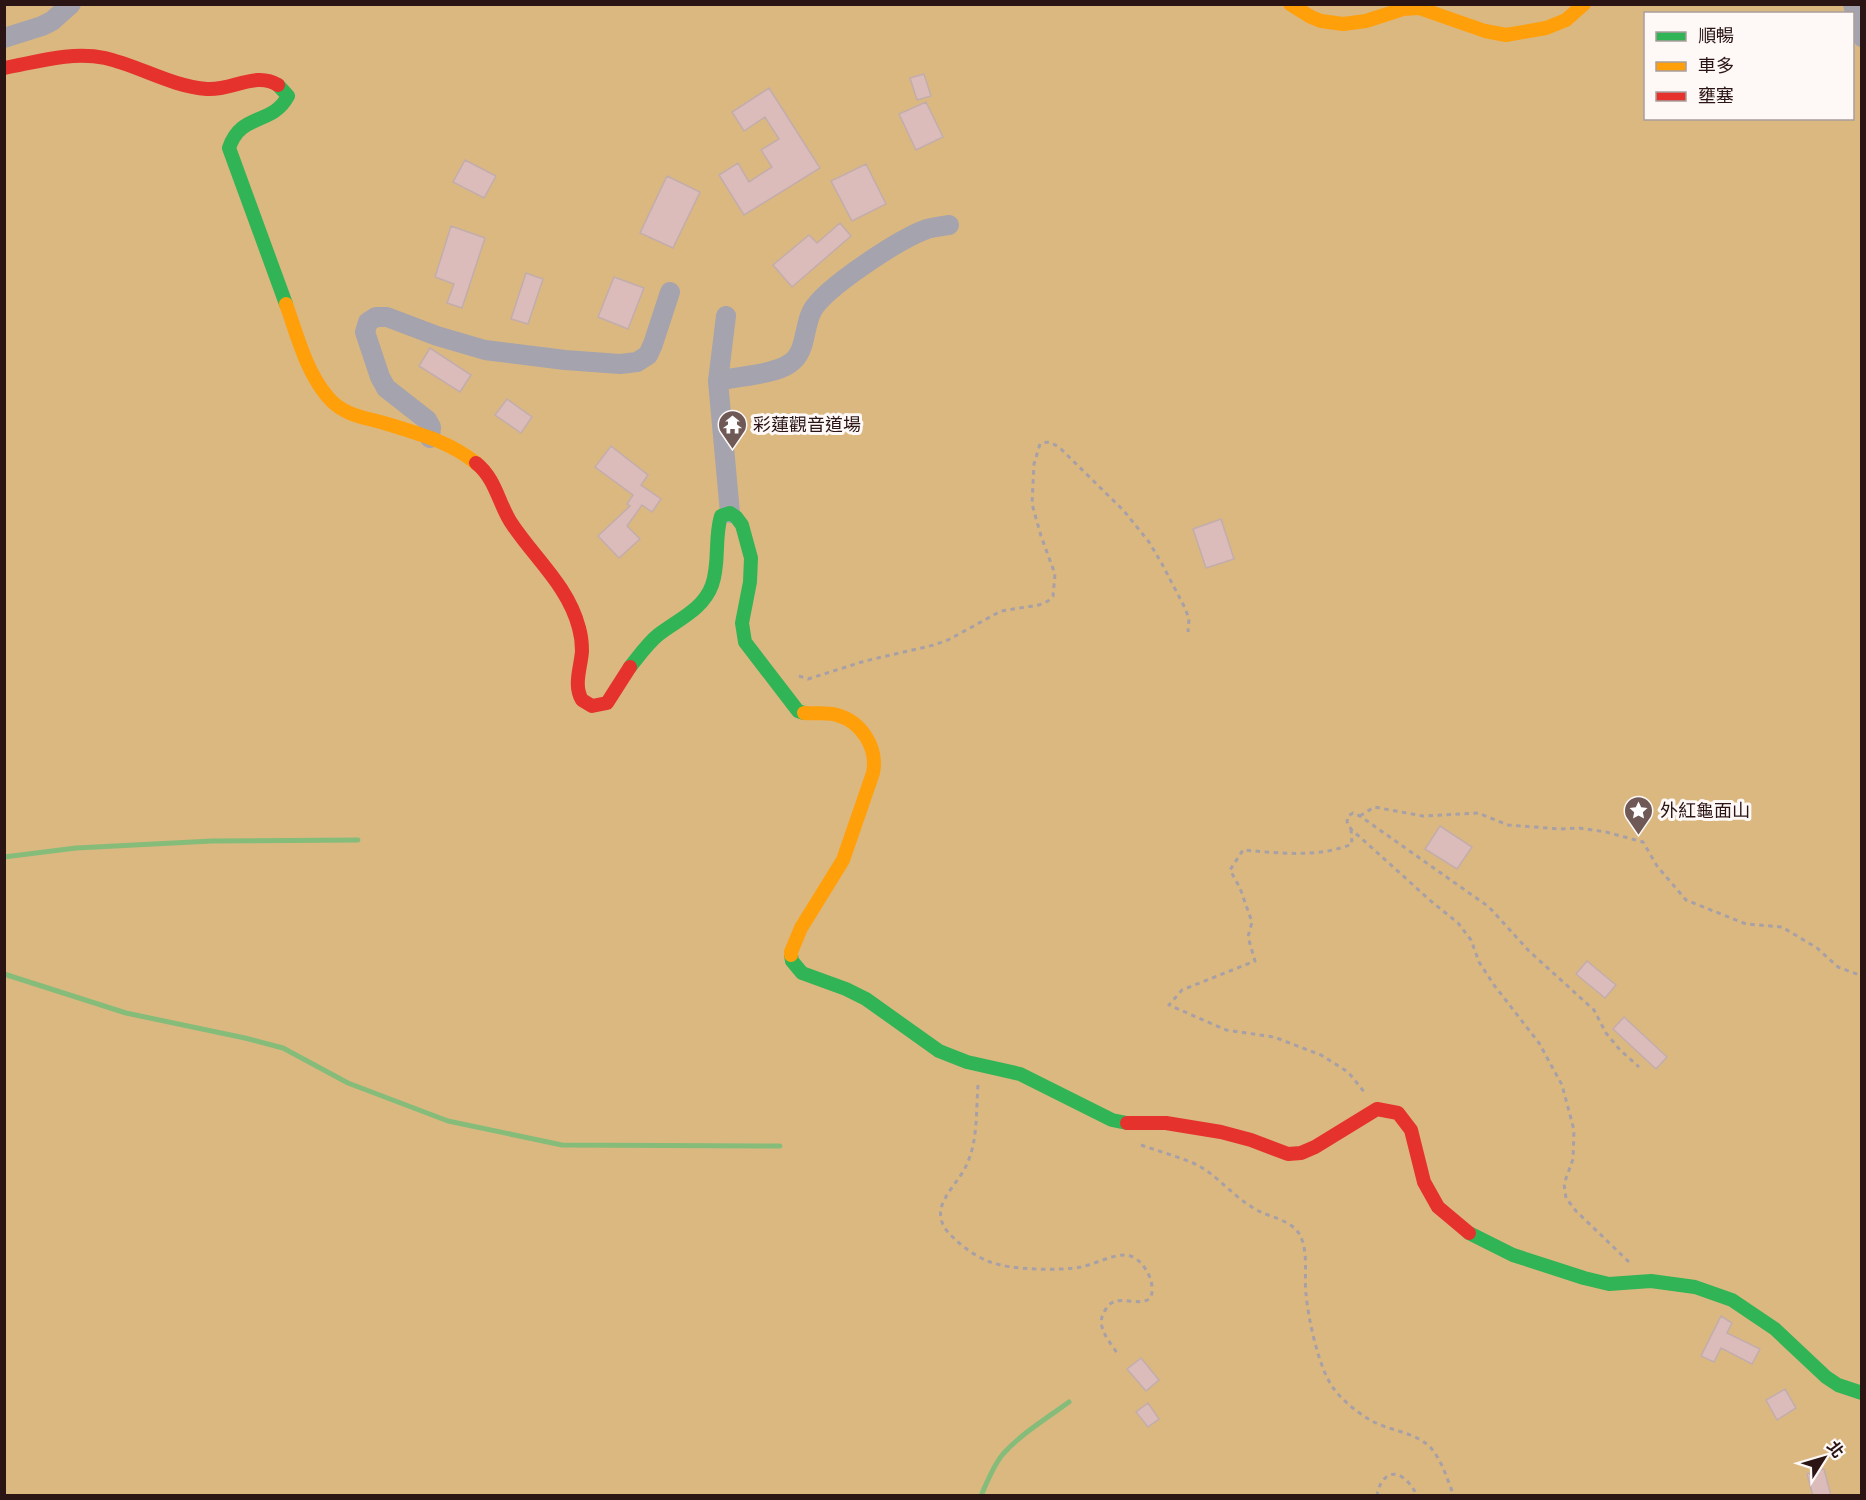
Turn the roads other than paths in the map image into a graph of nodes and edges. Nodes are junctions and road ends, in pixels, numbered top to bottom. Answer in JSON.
{"nodes":[{"id":1,"x":72,"y":4,"type":"edge"},
{"id":2,"x":1290,"y":4,"type":"edge"},
{"id":3,"x":1584,"y":4,"type":"edge"},
{"id":4,"x":1853,"y":4,"type":"edge"},
{"id":5,"x":1862,"y":37,"type":"edge"},
{"id":6,"x":4,"y":38,"type":"edge"},
{"id":7,"x":4,"y":68,"type":"edge"},
{"id":8,"x":949,"y":225,"type":"dead end"},
{"id":9,"x":670,"y":292,"type":"dead end"},
{"id":10,"x":726,"y":316,"type":"dead end"},
{"id":11,"x":718,"y":381,"type":"junction"},
{"id":12,"x":430,"y":438,"type":"junction"},
{"id":13,"x":730,"y":513,"type":"junction"},
{"id":14,"x":1862,"y":1393,"type":"edge"}],
"edges":[{"from":1,"to":6,"type":"street"},
{"from":2,"to":3,"type":"street"},
{"from":4,"to":5,"type":"street"},
{"from":7,"to":12,"type":"street"},
{"from":8,"to":11,"type":"street"},
{"from":9,"to":12,"type":"street"},
{"from":10,"to":11,"type":"street"},
{"from":11,"to":13,"type":"street"},
{"from":12,"to":13,"type":"street"},
{"from":13,"to":14,"type":"street"}]}
